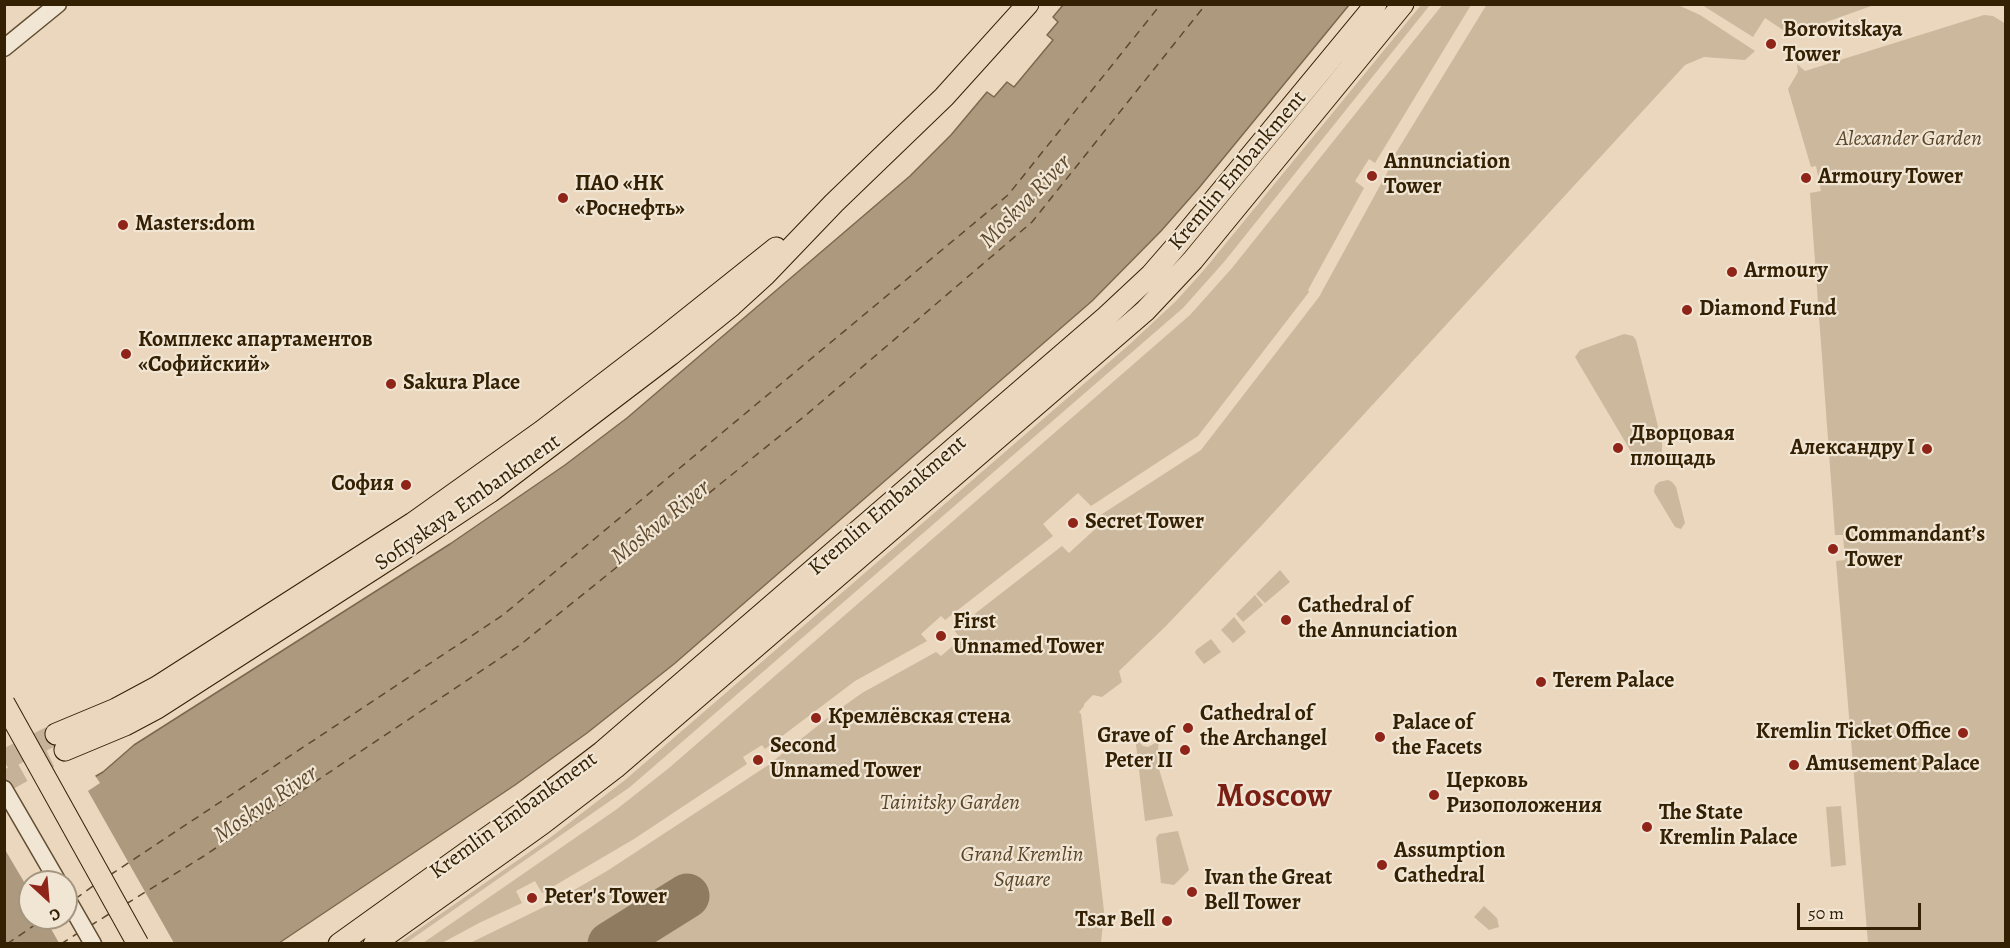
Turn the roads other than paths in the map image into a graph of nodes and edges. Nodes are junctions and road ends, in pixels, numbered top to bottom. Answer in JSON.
{"nodes":[{"id":1,"x":58,"y":4,"type":"edge"},
{"id":2,"x":1028,"y":4,"type":"edge"},
{"id":3,"x":1376,"y":4,"type":"edge"},
{"id":4,"x":1403,"y":4,"type":"edge"},
{"id":5,"x":4,"y":48,"type":"edge"},
{"id":6,"x":4,"y":703,"type":"edge"},
{"id":7,"x":60,"y":742,"type":"tunnel mouth"},
{"id":8,"x":4,"y":789,"type":"edge"},
{"id":9,"x":50,"y":870,"type":"edge"},
{"id":10,"x":78,"y":918,"type":"edge"},
{"id":11,"x":93,"y":944,"type":"edge"},
{"id":12,"x":138,"y":944,"type":"edge"},
{"id":13,"x":339,"y":944,"type":"edge"},
{"id":14,"x":374,"y":944,"type":"edge"}],
"edges":[{"from":1,"to":5,"type":"street"},
{"from":2,"to":7,"type":"main road","name":"Sofiyskaya Embankment"},
{"from":3,"to":13,"type":"main road","name":"Kremlin Embankment"},
{"from":4,"to":14,"type":"main road","name":"Kremlin Embankment"},
{"from":6,"to":12,"type":"main road","bridge":true},
{"from":8,"to":9,"type":"street"},
{"from":10,"to":11,"type":"street"}]}
